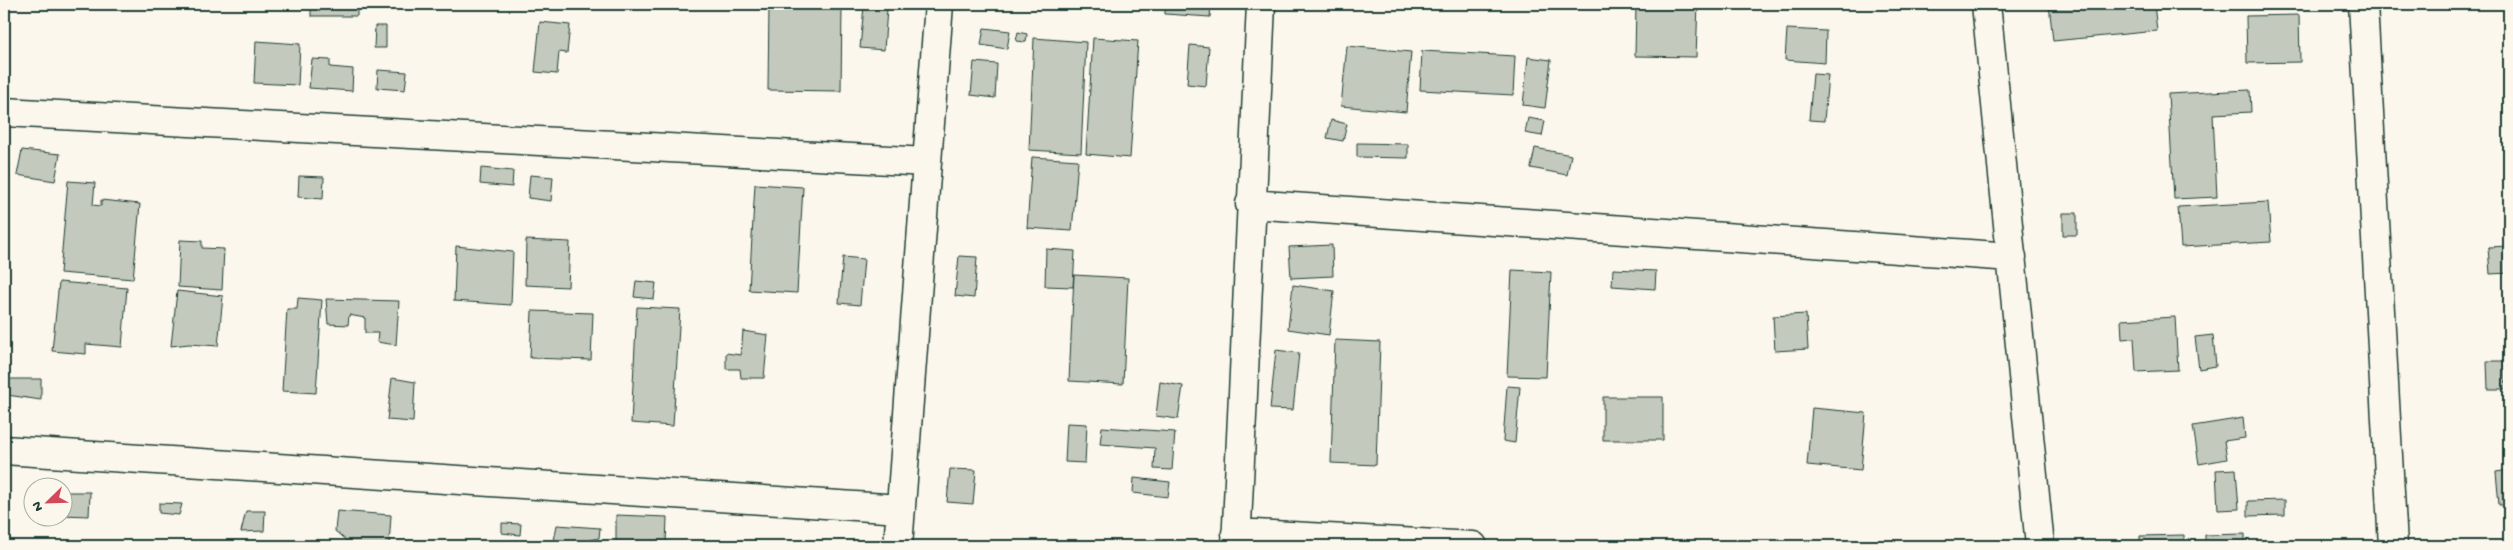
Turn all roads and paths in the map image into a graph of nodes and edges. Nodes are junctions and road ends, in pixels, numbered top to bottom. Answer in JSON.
{"nodes":[{"id":1,"x":939,"y":4,"type":"edge"},
{"id":2,"x":1261,"y":4,"type":"edge"},
{"id":3,"x":1986,"y":4,"type":"edge"},
{"id":4,"x":2363,"y":4,"type":"edge"},
{"id":5,"x":4,"y":112,"type":"edge"},
{"id":6,"x":927,"y":162,"type":"junction"},
{"id":7,"x":1250,"y":204,"type":"junction"},
{"id":8,"x":2012,"y":257,"type":"junction"},
{"id":9,"x":4,"y":450,"type":"edge"},
{"id":10,"x":901,"y":509,"type":"junction"},
{"id":11,"x":1236,"y":539,"type":"edge"},
{"id":12,"x":898,"y":546,"type":"edge"},
{"id":13,"x":1473,"y":546,"type":"edge"},
{"id":14,"x":2040,"y":546,"type":"edge"},
{"id":15,"x":2393,"y":546,"type":"edge"}],
"edges":[{"from":1,"to":6,"type":"street"},
{"from":2,"to":7,"type":"street"},
{"from":3,"to":8,"type":"street"},
{"from":4,"to":15,"type":"street"},
{"from":5,"to":6,"type":"street"},
{"from":6,"to":10,"type":"street"},
{"from":7,"to":8,"type":"street"},
{"from":7,"to":11,"type":"street"},
{"from":8,"to":14,"type":"street"},
{"from":9,"to":10,"type":"street"},
{"from":10,"to":12,"type":"street"},
{"from":11,"to":13,"type":"street"}]}
